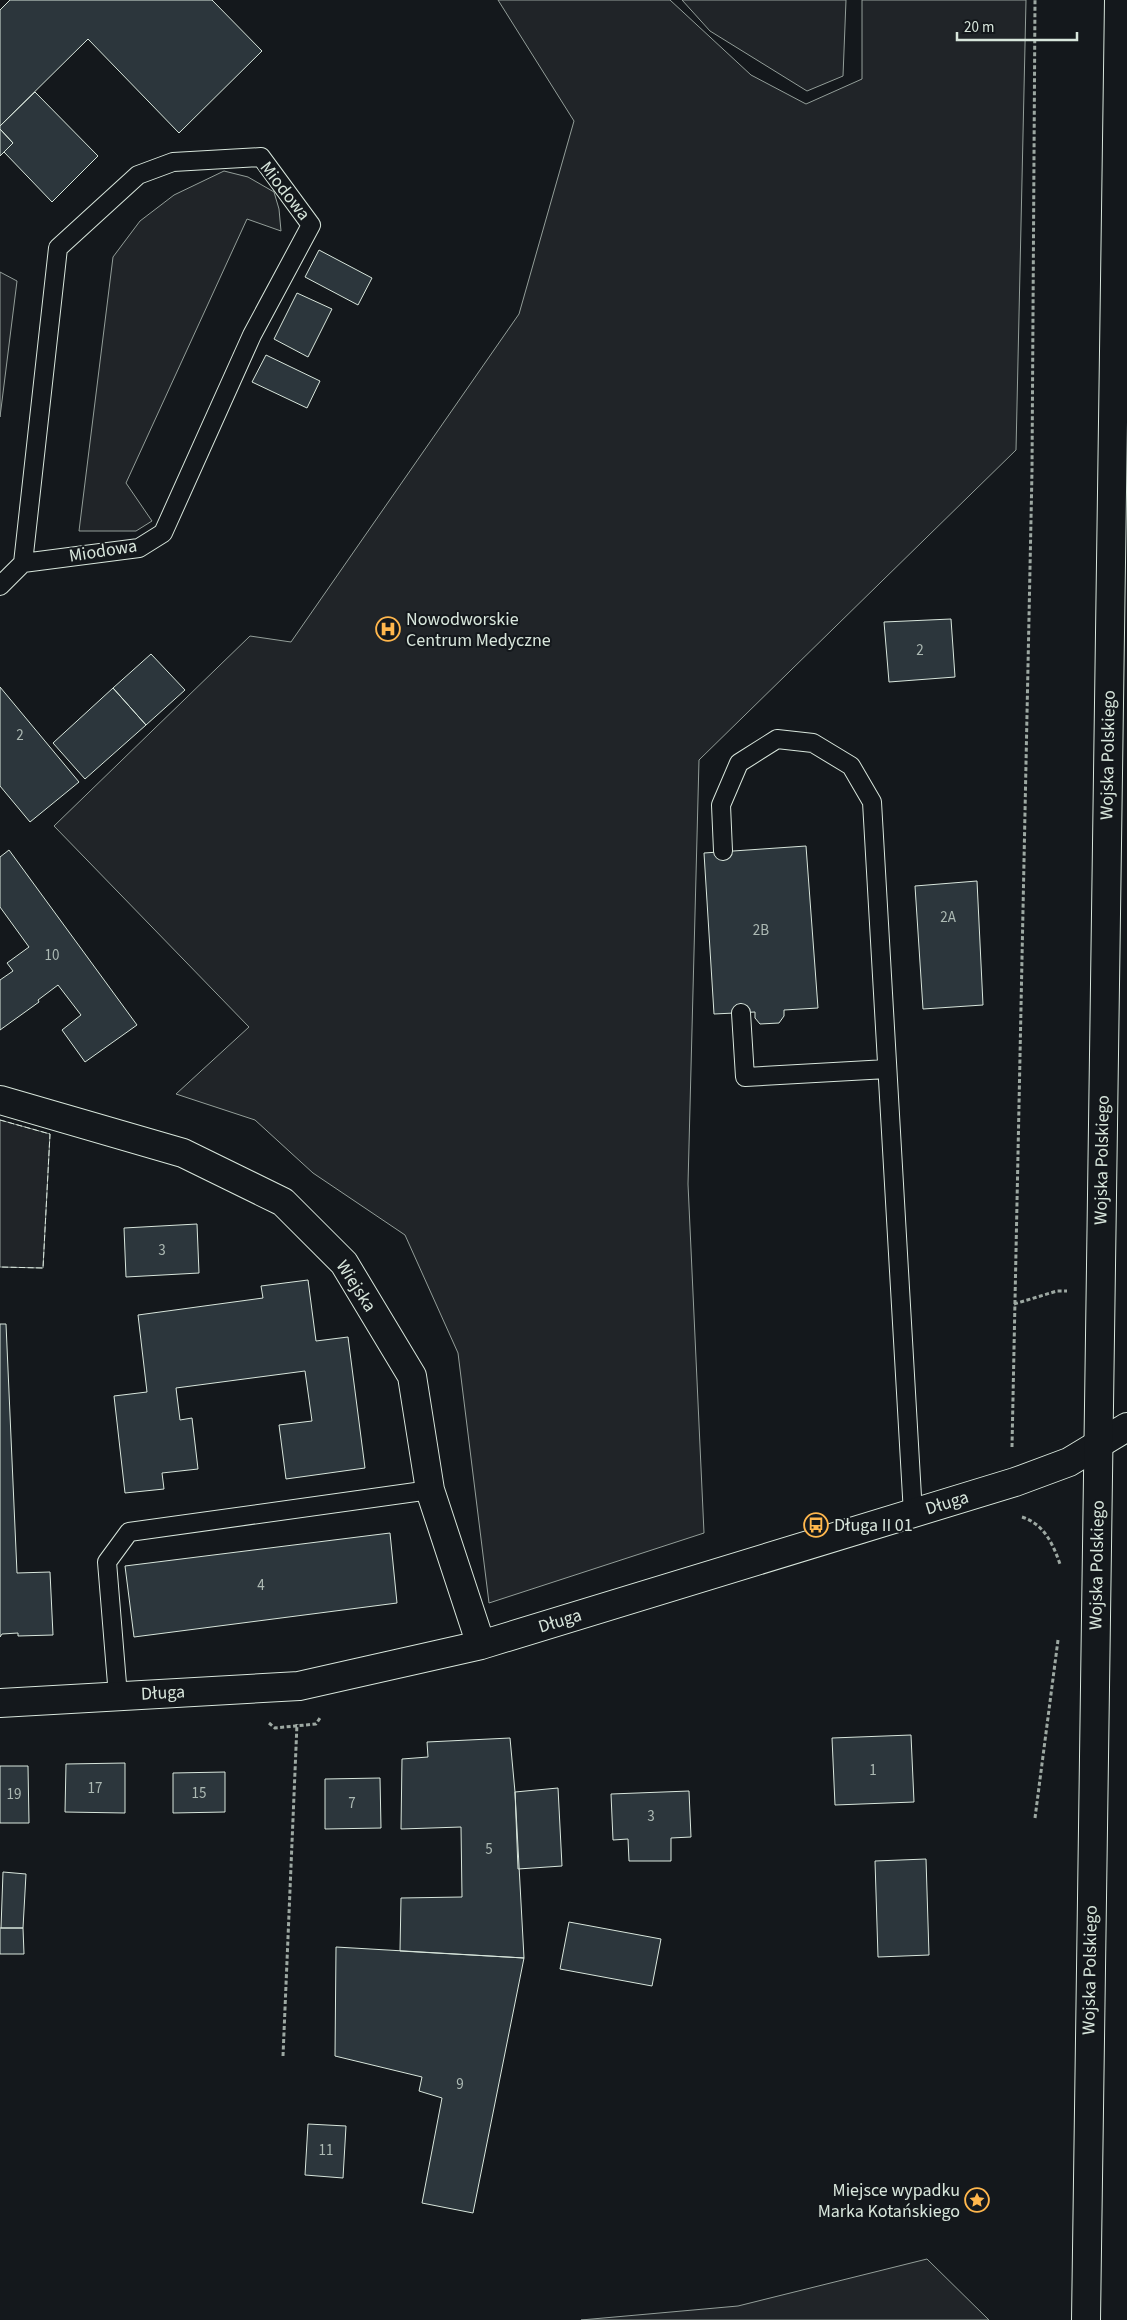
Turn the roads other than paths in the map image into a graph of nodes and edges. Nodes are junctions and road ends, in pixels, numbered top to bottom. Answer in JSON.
{"nodes":[{"id":1,"x":1119,"y":0,"type":"edge"},
{"id":2,"x":23,"y":563,"type":"junction"},
{"id":3,"x":0,"y":586,"type":"edge"},
{"id":4,"x":723,"y":852,"type":"dead end"},
{"id":5,"x":740,"y":1013,"type":"dead end"},
{"id":6,"x":887,"y":1069,"type":"junction"},
{"id":7,"x":0,"y":1100,"type":"edge"},
{"id":8,"x":1127,"y":1427,"type":"edge"},
{"id":9,"x":1099,"y":1445,"type":"junction"},
{"id":10,"x":430,"y":1490,"type":"junction"},
{"id":11,"x":913,"y":1514,"type":"junction"},
{"id":12,"x":481,"y":1645,"type":"junction"},
{"id":13,"x":118,"y":1696,"type":"junction"},
{"id":14,"x":0,"y":1702,"type":"edge"},
{"id":15,"x":1086,"y":2320,"type":"edge"}],
"edges":[{"from":1,"to":9,"type":"main road","name":"Wojska Polskiego"},
{"from":2,"to":2,"type":"lane","name":"Miodowa"},
{"from":2,"to":3,"type":"lane"},
{"from":4,"to":6,"type":"lane"},
{"from":5,"to":6,"type":"lane"},
{"from":6,"to":11,"type":"lane"},
{"from":7,"to":10,"type":"main road","name":"Wiejska"},
{"from":8,"to":9,"type":"main road","name":"Długa"},
{"from":9,"to":11,"type":"main road","name":"Długa"},
{"from":9,"to":15,"type":"main road","name":"Wojska Polskiego"},
{"from":10,"to":12,"type":"main road","name":"Wiejska"},
{"from":10,"to":13,"type":"lane"},
{"from":11,"to":12,"type":"main road","name":"Długa"},
{"from":12,"to":13,"type":"main road","name":"Długa"},
{"from":13,"to":14,"type":"main road","name":"Długa"}]}
